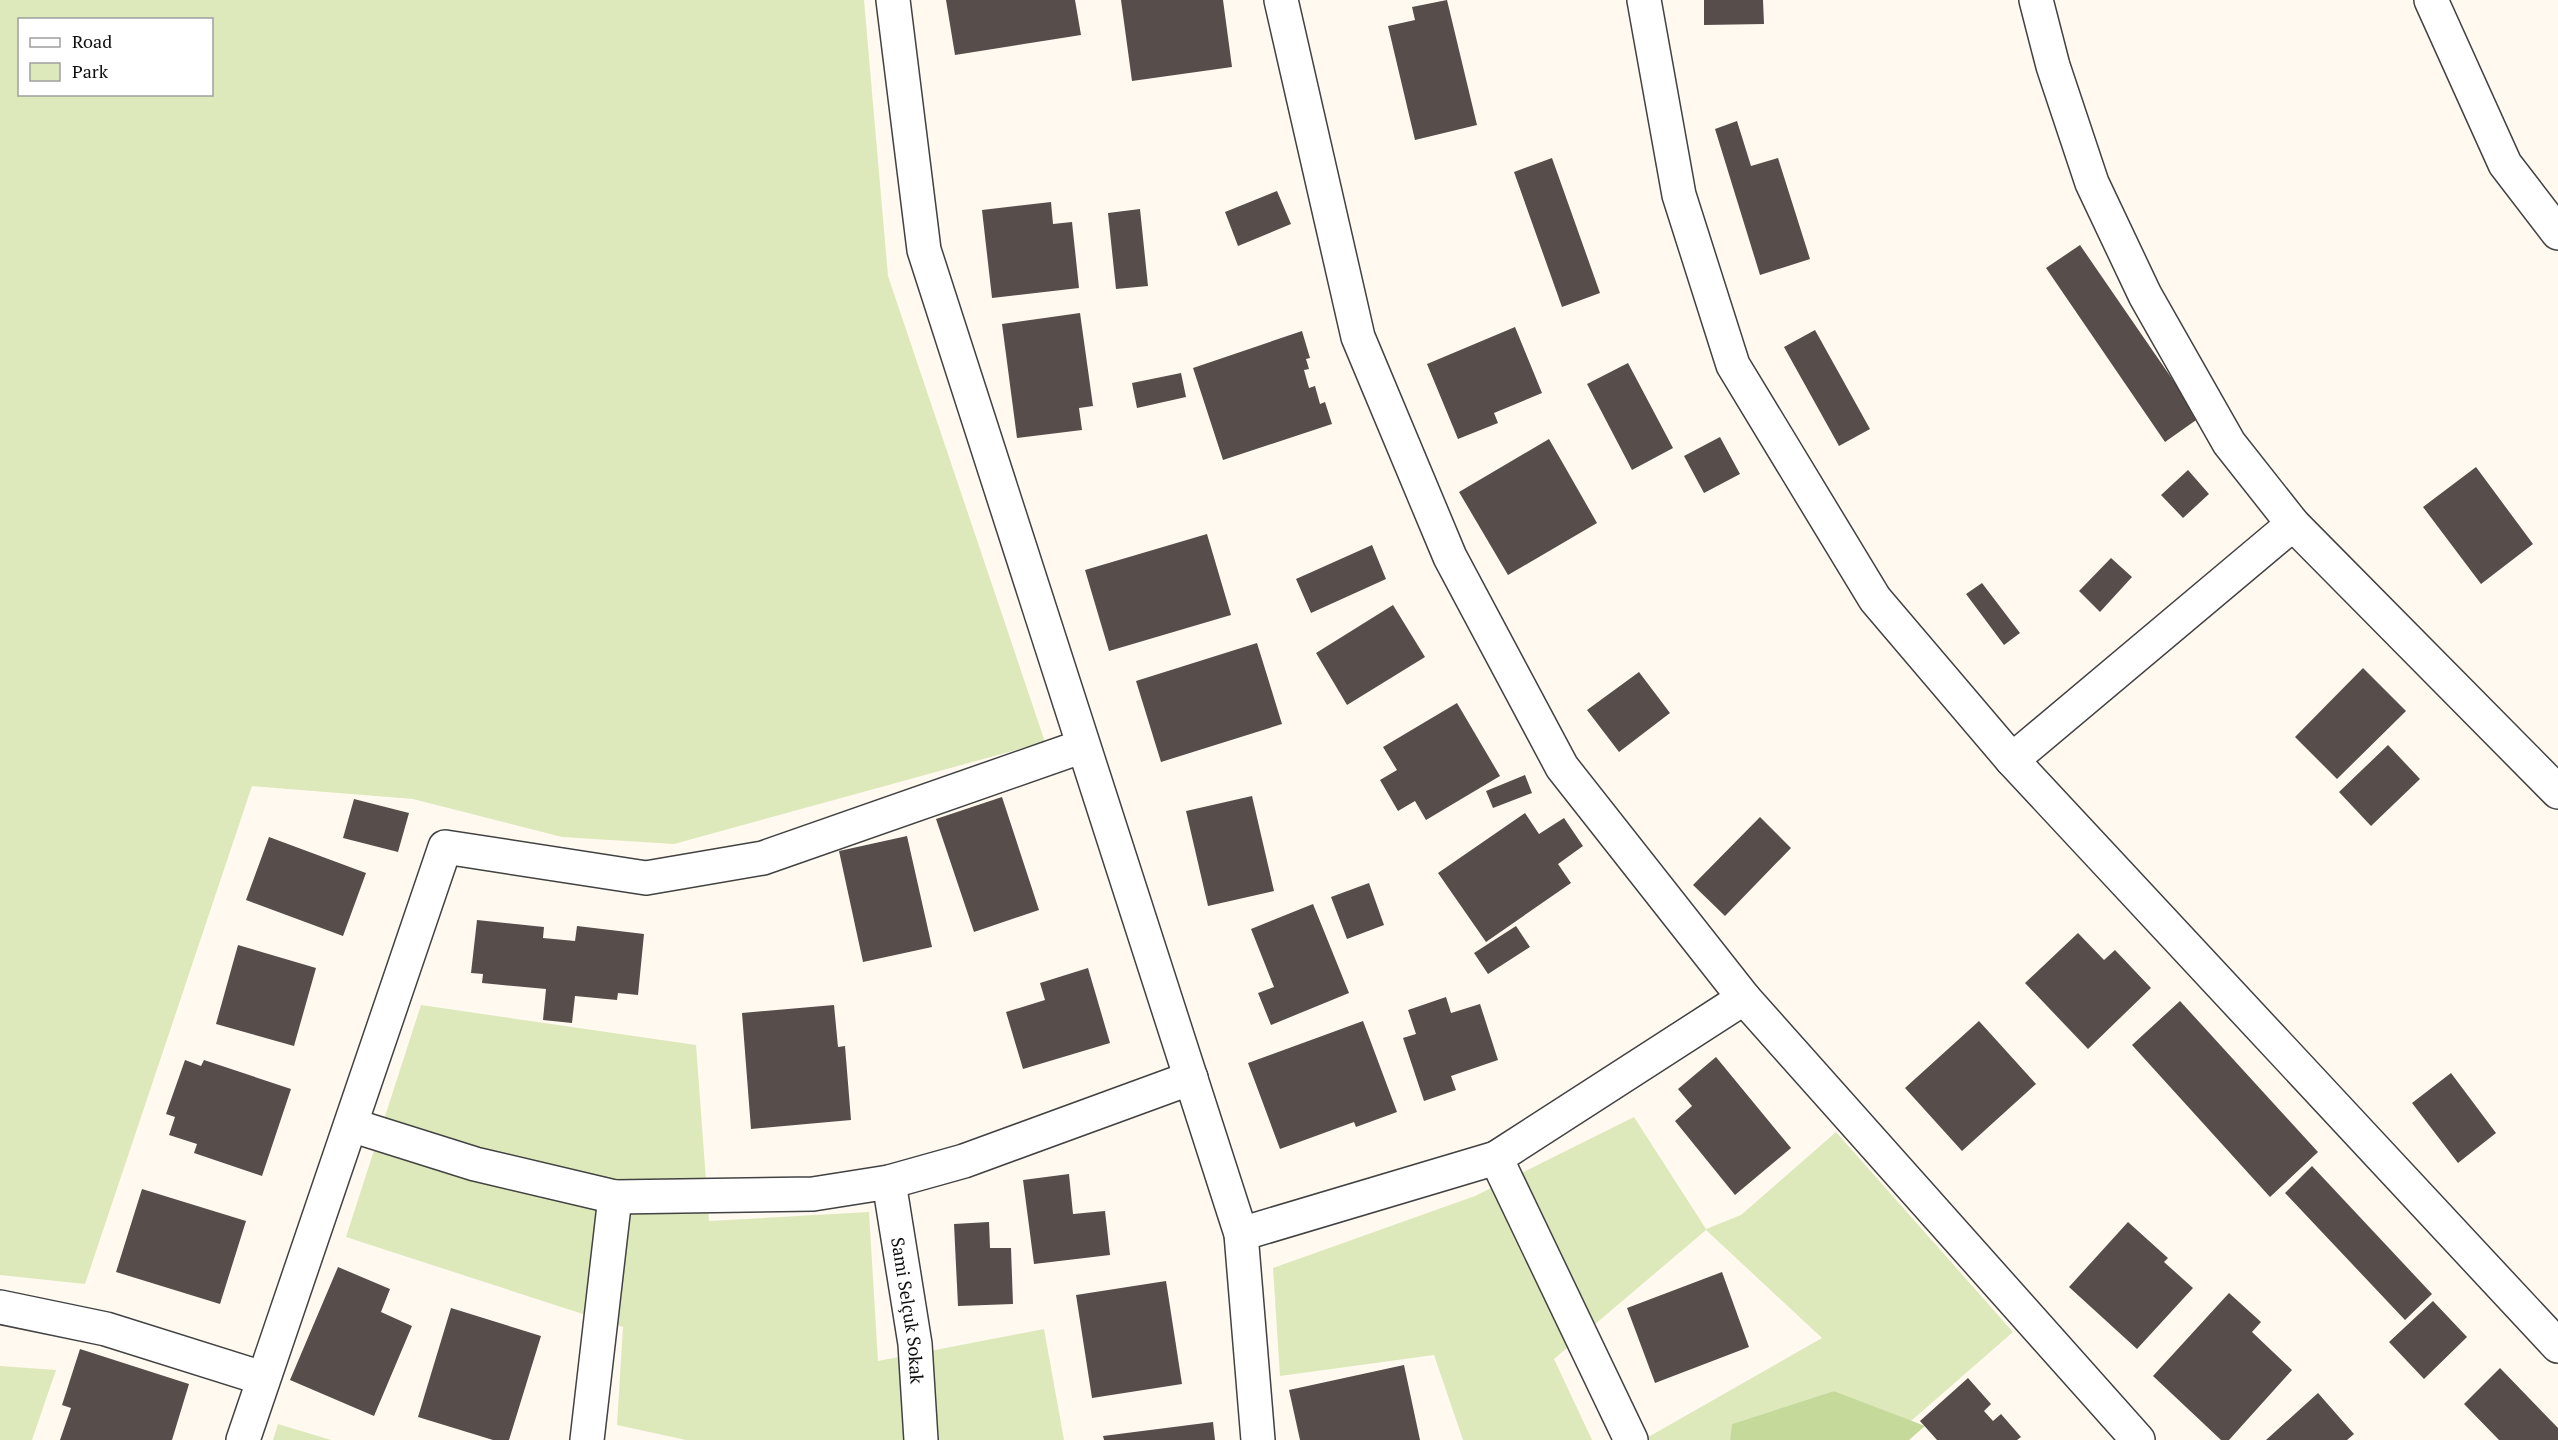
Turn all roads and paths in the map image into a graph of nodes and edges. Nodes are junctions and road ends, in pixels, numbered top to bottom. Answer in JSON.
{"nodes":[{"id":1,"x":893,"y":0,"type":"edge"},
{"id":2,"x":1281,"y":0,"type":"edge"},
{"id":3,"x":1644,"y":0,"type":"edge"},
{"id":4,"x":2036,"y":0,"type":"edge"},
{"id":5,"x":2431,"y":0,"type":"edge"},
{"id":6,"x":2558,"y":234,"type":"edge"},
{"id":7,"x":2293,"y":524,"type":"junction"},
{"id":8,"x":1083,"y":746,"type":"junction"},
{"id":9,"x":2012,"y":760,"type":"junction"},
{"id":10,"x":2558,"y":792,"type":"edge"},
{"id":11,"x":1744,"y":998,"type":"junction"},
{"id":12,"x":1191,"y":1078,"type":"junction"},
{"id":13,"x":351,"y":1125,"type":"junction"},
{"id":14,"x":1496,"y":1158,"type":"junction"},
{"id":15,"x":889,"y":1182,"type":"junction"},
{"id":16,"x":615,"y":1197,"type":"junction"},
{"id":17,"x":1241,"y":1234,"type":"junction"},
{"id":18,"x":0,"y":1307,"type":"edge"},
{"id":19,"x":2558,"y":1346,"type":"edge"},
{"id":20,"x":262,"y":1378,"type":"junction"},
{"id":21,"x":243,"y":1440,"type":"edge"},
{"id":22,"x":587,"y":1440,"type":"edge"},
{"id":23,"x":921,"y":1440,"type":"edge"},
{"id":24,"x":1258,"y":1440,"type":"edge"},
{"id":25,"x":1631,"y":1440,"type":"edge"},
{"id":26,"x":2138,"y":1440,"type":"edge"}],
"edges":[{"from":1,"to":8,"type":"street"},
{"from":2,"to":11,"type":"street"},
{"from":3,"to":9,"type":"street"},
{"from":4,"to":7,"type":"street"},
{"from":5,"to":6,"type":"street"},
{"from":7,"to":9,"type":"street"},
{"from":7,"to":10,"type":"street"},
{"from":8,"to":12,"type":"street"},
{"from":8,"to":13,"type":"street"},
{"from":9,"to":19,"type":"street"},
{"from":11,"to":14,"type":"street"},
{"from":11,"to":26,"type":"street"},
{"from":12,"to":15,"type":"street"},
{"from":12,"to":17,"type":"street"},
{"from":13,"to":16,"type":"street"},
{"from":13,"to":20,"type":"street"},
{"from":14,"to":17,"type":"street"},
{"from":14,"to":25,"type":"street"},
{"from":15,"to":16,"type":"street"},
{"from":15,"to":23,"type":"street","name":"Sami Selçuk Sokak"},
{"from":16,"to":22,"type":"street"},
{"from":17,"to":24,"type":"street"},
{"from":18,"to":20,"type":"street"},
{"from":20,"to":21,"type":"street"}]}
